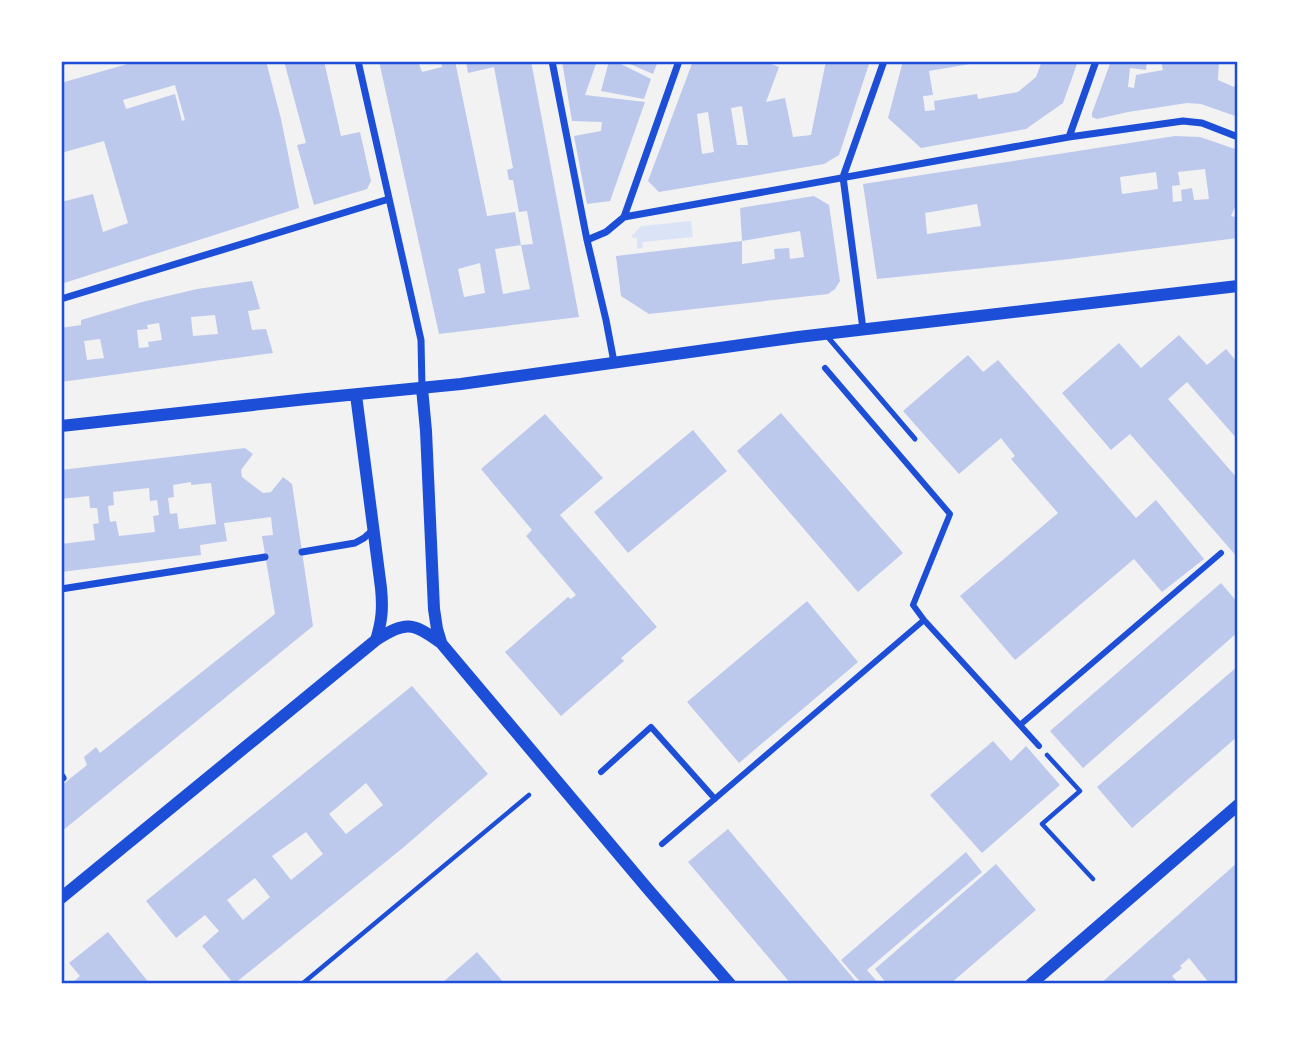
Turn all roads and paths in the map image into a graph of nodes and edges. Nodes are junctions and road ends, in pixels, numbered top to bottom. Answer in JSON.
{"nodes":[{"id":1,"x":358,"y":61,"type":"edge"},
{"id":2,"x":552,"y":61,"type":"edge"},
{"id":3,"x":679,"y":61,"type":"edge"},
{"id":4,"x":884,"y":61,"type":"edge"},
{"id":5,"x":1096,"y":61,"type":"edge"},
{"id":6,"x":1069,"y":137,"type":"junction"},
{"id":7,"x":1238,"y":137,"type":"edge"},
{"id":8,"x":843,"y":177,"type":"junction"},
{"id":9,"x":389,"y":199,"type":"junction"},
{"id":10,"x":624,"y":217,"type":"junction"},
{"id":11,"x":587,"y":240,"type":"junction"},
{"id":12,"x":1238,"y":286,"type":"edge"},
{"id":13,"x":61,"y":299,"type":"edge"},
{"id":14,"x":863,"y":329,"type":"junction"},
{"id":15,"x":824,"y":334,"type":"junction"},
{"id":16,"x":614,"y":362,"type":"junction"},
{"id":17,"x":825,"y":368,"type":"dead end"},
{"id":18,"x":422,"y":388,"type":"junction"},
{"id":19,"x":356,"y":394,"type":"junction"},
{"id":20,"x":61,"y":426,"type":"edge"},
{"id":21,"x":915,"y":439,"type":"dead end"},
{"id":22,"x":373,"y":529,"type":"junction"},
{"id":23,"x":302,"y":552,"type":"dead end"},
{"id":24,"x":1221,"y":553,"type":"dead end"},
{"id":25,"x":265,"y":557,"type":"dead end"},
{"id":26,"x":61,"y":589,"type":"edge"},
{"id":27,"x":924,"y":620,"type":"junction"},
{"id":28,"x":376,"y":640,"type":"junction"},
{"id":29,"x":441,"y":643,"type":"junction"},
{"id":30,"x":1020,"y":724,"type":"junction"},
{"id":31,"x":1039,"y":746,"type":"joint"},
{"id":32,"x":601,"y":772,"type":"dead end"},
{"id":33,"x":529,"y":795,"type":"dead end"},
{"id":34,"x":715,"y":799,"type":"junction"},
{"id":35,"x":1238,"y":805,"type":"edge"},
{"id":36,"x":662,"y":844,"type":"dead end"},
{"id":37,"x":1093,"y":880,"type":"dead end"},
{"id":38,"x":61,"y":898,"type":"edge"},
{"id":39,"x":302,"y":984,"type":"edge"},
{"id":40,"x":730,"y":984,"type":"edge"},
{"id":41,"x":1031,"y":984,"type":"edge"}],
"edges":[{"from":1,"to":9,"type":"street"},
{"from":2,"to":11,"type":"street"},
{"from":3,"to":10,"type":"street"},
{"from":4,"to":8,"type":"street"},
{"from":5,"to":6,"type":"street"},
{"from":6,"to":7,"type":"street"},
{"from":6,"to":8,"type":"street"},
{"from":8,"to":10,"type":"street"},
{"from":8,"to":14,"type":"street"},
{"from":9,"to":13,"type":"street"},
{"from":9,"to":18,"type":"street"},
{"from":10,"to":11,"type":"street"},
{"from":11,"to":16,"type":"street"},
{"from":12,"to":14,"type":"street"},
{"from":14,"to":15,"type":"street"},
{"from":15,"to":16,"type":"street"},
{"from":15,"to":21,"type":"lane"},
{"from":16,"to":18,"type":"street"},
{"from":17,"to":27,"type":"street"},
{"from":18,"to":19,"type":"street"},
{"from":18,"to":29,"type":"street"},
{"from":19,"to":20,"type":"street"},
{"from":19,"to":22,"type":"street"},
{"from":22,"to":23,"type":"street"},
{"from":22,"to":28,"type":"street"},
{"from":24,"to":30,"type":"street"},
{"from":25,"to":26,"type":"street"},
{"from":27,"to":30,"type":"street"},
{"from":27,"to":34,"type":"street"},
{"from":28,"to":29,"type":"street"},
{"from":28,"to":38,"type":"street"},
{"from":29,"to":40,"type":"street"},
{"from":30,"to":31,"type":"street"},
{"from":31,"to":37,"type":"path"},
{"from":32,"to":34,"type":"street"},
{"from":33,"to":39,"type":"path"},
{"from":34,"to":36,"type":"street"},
{"from":35,"to":41,"type":"street"}]}
